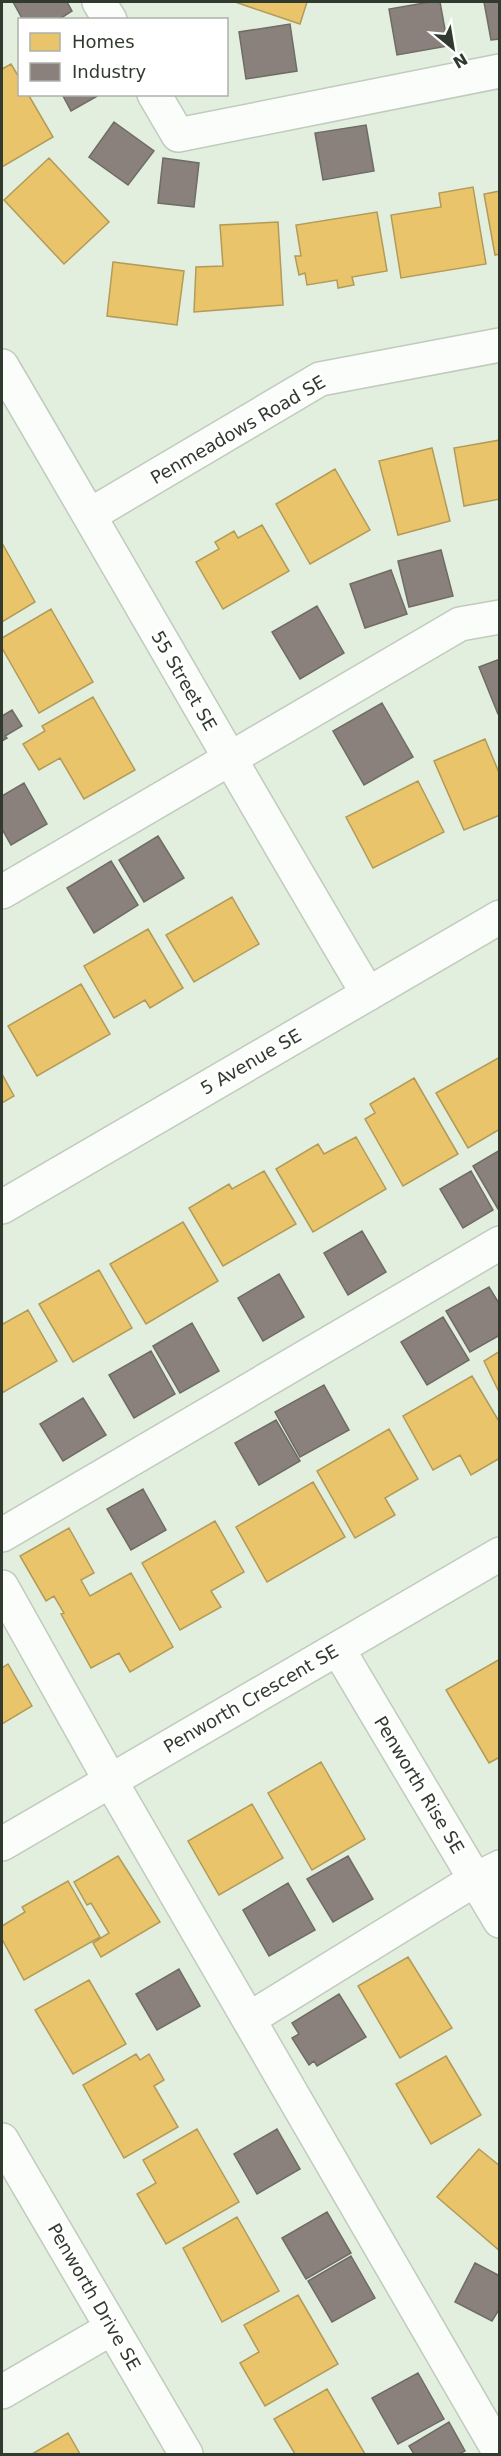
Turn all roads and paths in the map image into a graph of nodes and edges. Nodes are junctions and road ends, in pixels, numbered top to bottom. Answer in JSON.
{"nodes":[{"id":1,"x":99,"y":2,"type":"edge"},
{"id":2,"x":109,"y":18,"type":"edge"},
{"id":3,"x":500,"y":71,"type":"edge"},
{"id":4,"x":155,"y":96,"type":"edge"},
{"id":5,"x":500,"y":345,"type":"edge"},
{"id":6,"x":2,"y":366,"type":"edge"},
{"id":7,"x":90,"y":515,"type":"junction"},
{"id":8,"x":500,"y":617,"type":"edge"},
{"id":9,"x":228,"y":759,"type":"junction"},
{"id":10,"x":2,"y":892,"type":"edge"},
{"id":11,"x":500,"y":916,"type":"edge"},
{"id":12,"x":368,"y":994,"type":"junction"},
{"id":13,"x":2,"y":1207,"type":"edge"},
{"id":14,"x":500,"y":1243,"type":"edge"},
{"id":15,"x":2,"y":1535,"type":"edge"},
{"id":16,"x":500,"y":1554,"type":"edge"},
{"id":17,"x":2,"y":1587,"type":"edge"},
{"id":18,"x":338,"y":1649,"type":"junction"},
{"id":19,"x":110,"y":1780,"type":"junction"},
{"id":20,"x":2,"y":1844,"type":"edge"},
{"id":21,"x":488,"y":1873,"type":"edge"},
{"id":22,"x":500,"y":1921,"type":"edge"},
{"id":23,"x":249,"y":2019,"type":"junction"},
{"id":24,"x":2,"y":2140,"type":"edge"},
{"id":25,"x":112,"y":2328,"type":"junction"},
{"id":26,"x":2,"y":2392,"type":"edge"},
{"id":27,"x":500,"y":2453,"type":"edge"},
{"id":28,"x":186,"y":2454,"type":"edge"}],
"edges":[{"from":1,"to":2,"type":"street"},
{"from":3,"to":4,"type":"street"},
{"from":5,"to":7,"type":"street","name":"Penmeadows Road SE"},
{"from":6,"to":7,"type":"street","name":"55 Street SE"},
{"from":7,"to":9,"type":"street","name":"55 Street SE"},
{"from":8,"to":9,"type":"street"},
{"from":9,"to":10,"type":"street"},
{"from":9,"to":12,"type":"street","name":"55 Street SE"},
{"from":11,"to":12,"type":"street","name":"5 Avenue SE"},
{"from":12,"to":13,"type":"street","name":"5 Avenue SE"},
{"from":14,"to":15,"type":"street"},
{"from":16,"to":18,"type":"street","name":"Penworth Crescent SE"},
{"from":17,"to":19,"type":"street"},
{"from":18,"to":19,"type":"street","name":"Penworth Crescent SE"},
{"from":18,"to":21,"type":"street","name":"Penworth Rise SE"},
{"from":19,"to":20,"type":"street","name":"Penworth Crescent SE"},
{"from":19,"to":23,"type":"street"},
{"from":21,"to":22,"type":"street","name":"Penworth Rise SE"},
{"from":21,"to":23,"type":"street"},
{"from":23,"to":27,"type":"street"},
{"from":24,"to":25,"type":"street","name":"Penworth Drive SE"},
{"from":25,"to":26,"type":"street"},
{"from":25,"to":28,"type":"street","name":"Penworth Drive SE"}]}
